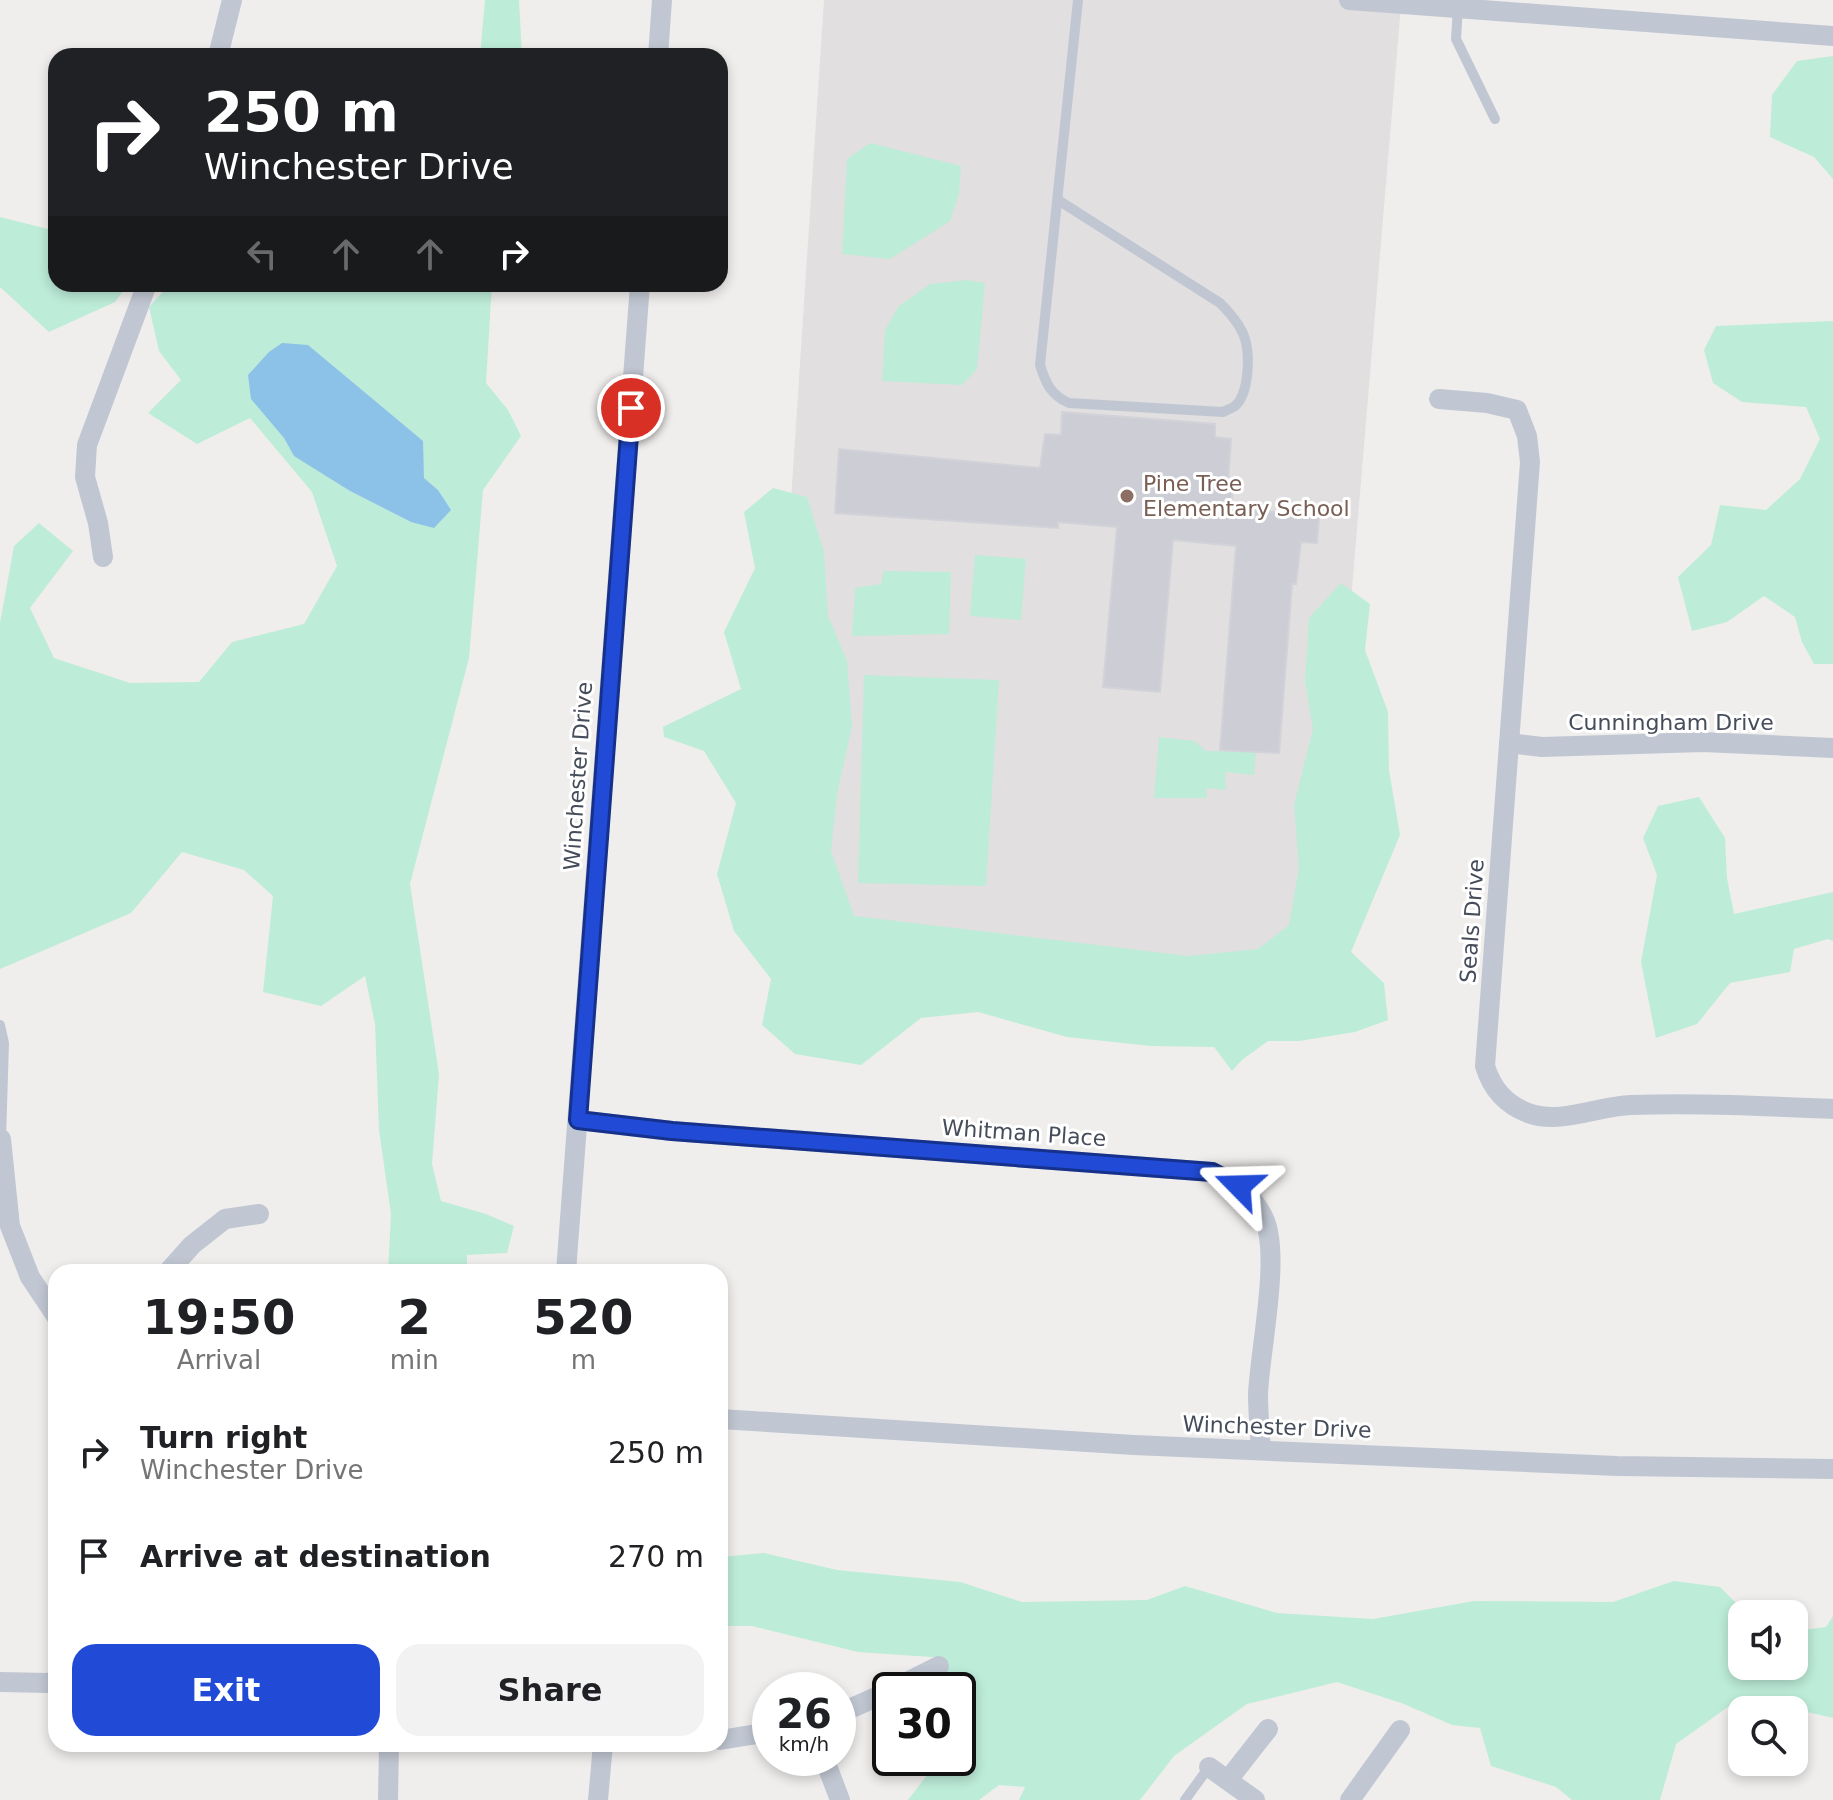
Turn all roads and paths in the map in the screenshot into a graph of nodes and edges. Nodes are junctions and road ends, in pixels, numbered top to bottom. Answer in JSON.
{"nodes":[{"id":1,"x":232,"y":0,"type":"edge"},
{"id":2,"x":662,"y":0,"type":"edge"},
{"id":3,"x":1078,"y":0,"type":"edge"},
{"id":4,"x":1349,"y":0,"type":"edge"},
{"id":5,"x":1458,"y":6,"type":"junction"},
{"id":6,"x":1833,"y":36,"type":"edge"},
{"id":7,"x":220,"y":48,"type":"edge"},
{"id":8,"x":659,"y":48,"type":"edge"},
{"id":9,"x":1495,"y":119,"type":"dead end"},
{"id":10,"x":1058,"y":200,"type":"junction"},
{"id":11,"x":144,"y":292,"type":"edge"},
{"id":12,"x":639,"y":292,"type":"edge"},
{"id":13,"x":1439,"y":399,"type":"dead end"},
{"id":14,"x":103,"y":557,"type":"dead end"},
{"id":15,"x":1509,"y":743,"type":"junction"},
{"id":16,"x":1833,"y":748,"type":"edge"},
{"id":17,"x":0,"y":1025,"type":"edge"},
{"id":18,"x":1833,"y":1109,"type":"edge"},
{"id":19,"x":578,"y":1120,"type":"junction"},
{"id":20,"x":1,"y":1139,"type":"edge"},
{"id":21,"x":259,"y":1214,"type":"dead end"},
{"id":22,"x":175,"y":1264,"type":"edge"},
{"id":23,"x":567,"y":1264,"type":"edge"},
{"id":24,"x":48,"y":1304,"type":"edge"},
{"id":25,"x":728,"y":1420,"type":"edge"},
{"id":26,"x":1261,"y":1450,"type":"junction"},
{"id":27,"x":1833,"y":1469,"type":"edge"},
{"id":28,"x":939,"y":1666,"type":"dead end"},
{"id":29,"x":927,"y":1672,"type":"edge"},
{"id":30,"x":0,"y":1682,"type":"edge"},
{"id":31,"x":48,"y":1683,"type":"edge"},
{"id":32,"x":1268,"y":1729,"type":"dead end"},
{"id":33,"x":1400,"y":1730,"type":"dead end"},
{"id":34,"x":752,"y":1735,"type":"edge"},
{"id":35,"x":728,"y":1739,"type":"edge"},
{"id":36,"x":389,"y":1752,"type":"edge"},
{"id":37,"x":602,"y":1752,"type":"edge"},
{"id":38,"x":1209,"y":1767,"type":"joint"},
{"id":39,"x":831,"y":1776,"type":"edge"},
{"id":40,"x":1241,"y":1793,"type":"edge"},
{"id":41,"x":388,"y":1800,"type":"edge"},
{"id":42,"x":598,"y":1800,"type":"edge"},
{"id":43,"x":840,"y":1800,"type":"edge"},
{"id":44,"x":1185,"y":1800,"type":"edge"},
{"id":45,"x":1350,"y":1800,"type":"edge"}],
"edges":[{"from":1,"to":7,"type":"street"},
{"from":2,"to":8,"type":"street"},
{"from":3,"to":10,"type":"lane"},
{"from":4,"to":5,"type":"street"},
{"from":5,"to":6,"type":"street"},
{"from":5,"to":9,"type":"lane"},
{"from":10,"to":10,"type":"lane"},
{"from":11,"to":14,"type":"street"},
{"from":12,"to":19,"type":"street","name":"Winchester Drive"},
{"from":13,"to":15,"type":"street","name":"Seals Drive"},
{"from":15,"to":16,"type":"street","name":"Cunningham Drive"},
{"from":15,"to":18,"type":"street","name":"Seals Drive"},
{"from":17,"to":20,"type":"lane"},
{"from":19,"to":23,"type":"street","name":"Winchester Drive"},
{"from":19,"to":26,"type":"street","name":"Whitman Place"},
{"from":20,"to":24,"type":"street"},
{"from":21,"to":22,"type":"street"},
{"from":25,"to":26,"type":"street","name":"Winchester Drive"},
{"from":26,"to":27,"type":"street","name":"Winchester Drive"},
{"from":28,"to":29,"type":"street"},
{"from":30,"to":31,"type":"street"},
{"from":32,"to":40,"type":"street"},
{"from":33,"to":45,"type":"street"},
{"from":34,"to":35,"type":"street"},
{"from":36,"to":41,"type":"street"},
{"from":37,"to":42,"type":"street"},
{"from":38,"to":40,"type":"street"},
{"from":38,"to":44,"type":"lane"},
{"from":39,"to":43,"type":"street"}]}
